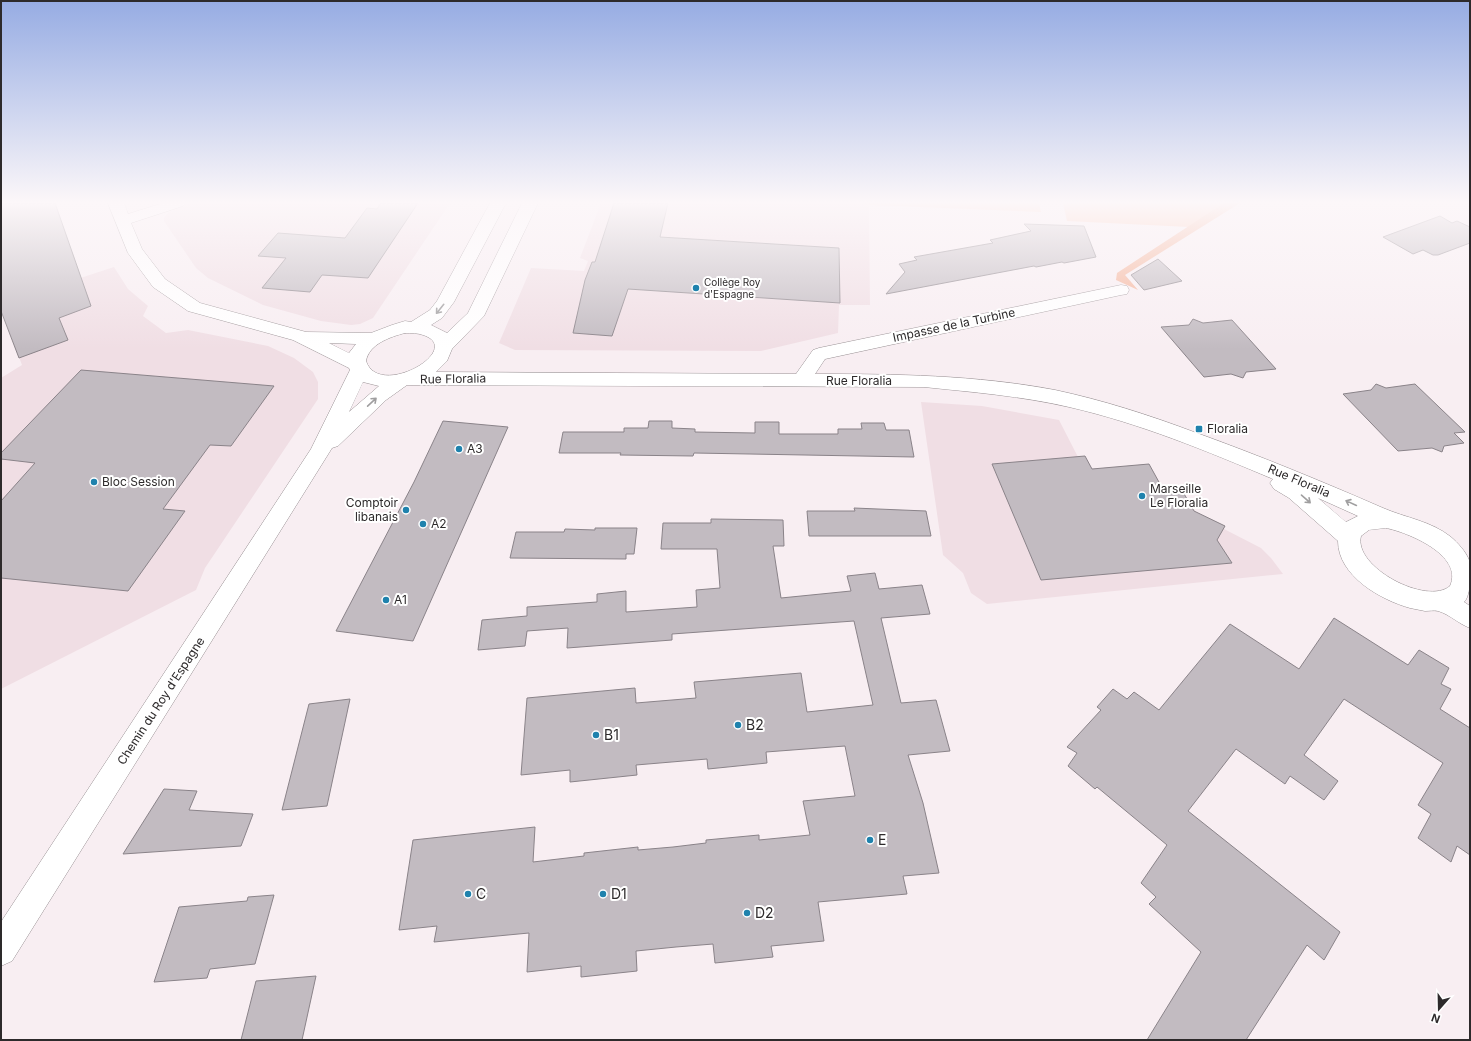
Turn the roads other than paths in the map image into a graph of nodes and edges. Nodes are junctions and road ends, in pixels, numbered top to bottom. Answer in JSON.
{"nodes":[{"id":1,"x":135,"y":252,"type":"edge"},
{"id":2,"x":472,"y":252,"type":"edge"},
{"id":3,"x":506,"y":252,"type":"edge"},
{"id":4,"x":1121,"y":290,"type":"dead end"},
{"id":5,"x":416,"y":327,"type":"junction"},
{"id":6,"x":299,"y":336,"type":"junction"},
{"id":7,"x":372,"y":339,"type":"junction"},
{"id":8,"x":444,"y":349,"type":"junction"},
{"id":9,"x":359,"y":367,"type":"junction"},
{"id":10,"x":498,"y":378,"type":"junction"},
{"id":11,"x":404,"y":380,"type":"junction"},
{"id":12,"x":801,"y":380,"type":"junction"},
{"id":13,"x":1211,"y":446,"type":"junction"},
{"id":14,"x":320,"y":452,"type":"junction"},
{"id":15,"x":1386,"y":519,"type":"junction"},
{"id":16,"x":1348,"y":537,"type":"junction"},
{"id":17,"x":1467,"y":582,"type":"edge"},
{"id":18,"x":1441,"y":601,"type":"junction"},
{"id":19,"x":1470,"y":618,"type":"edge"},
{"id":20,"x":1,"y":950,"type":"edge"}],
"edges":[{"from":1,"to":6,"type":"street"},
{"from":2,"to":5,"type":"street","one_way":true},
{"from":3,"to":8,"type":"street"},
{"from":4,"to":12,"type":"street","name":"Impasse de la Turbine"},
{"from":5,"to":7,"type":"street"},
{"from":5,"to":8,"type":"street"},
{"from":6,"to":7,"type":"street"},
{"from":6,"to":9,"type":"street"},
{"from":7,"to":9,"type":"street"},
{"from":8,"to":10,"type":"street","name":"Rue Floralia"},
{"from":8,"to":11,"type":"street"},
{"from":9,"to":11,"type":"street"},
{"from":9,"to":14,"type":"street","name":"Chemin du Roy d'Espagne"},
{"from":10,"to":11,"type":"street","name":"Rue Floralia"},
{"from":10,"to":12,"type":"street","name":"Rue Floralia"},
{"from":14,"to":11,"type":"street","name":"Chemin du Roy d'Espagne","one_way":true},
{"from":12,"to":13,"type":"street","name":"Rue Floralia"},
{"from":15,"to":13,"type":"street","name":"Rue Floralia","one_way":true},
{"from":13,"to":16,"type":"street","name":"Rue Floralia","one_way":true},
{"from":14,"to":20,"type":"street","name":"Chemin du Roy d'Espagne"},
{"from":15,"to":16,"type":"street"},
{"from":15,"to":17,"type":"street"},
{"from":16,"to":18,"type":"street"},
{"from":17,"to":18,"type":"street"},
{"from":18,"to":19,"type":"street"}]}
